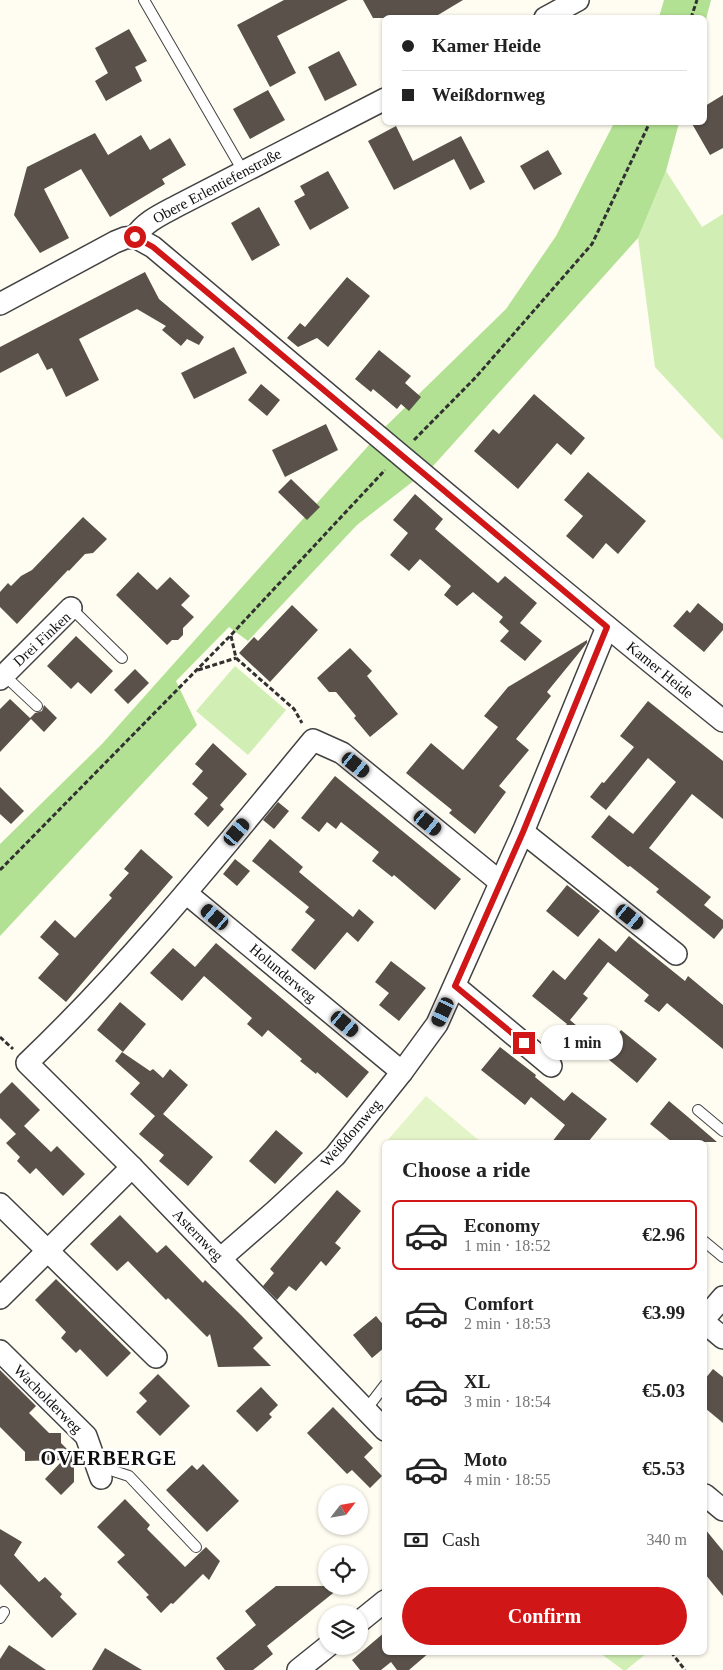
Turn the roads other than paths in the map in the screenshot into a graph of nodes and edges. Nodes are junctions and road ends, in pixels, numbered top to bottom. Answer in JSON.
{"nodes":[{"id":1,"x":144,"y":0,"type":"edge"},
{"id":2,"x":578,"y":0,"type":"edge"},
{"id":3,"x":550,"y":15,"type":"edge"},
{"id":4,"x":382,"y":101,"type":"edge"},
{"id":5,"x":243,"y":171,"type":"junction"},
{"id":6,"x":135,"y":237,"type":"junction"},
{"id":7,"x":0,"y":304,"type":"edge"},
{"id":8,"x":71,"y":608,"type":"joint"},
{"id":9,"x":607,"y":627,"type":"junction"},
{"id":10,"x":122,"y":658,"type":"dead end"},
{"id":11,"x":2,"y":677,"type":"edge"},
{"id":12,"x":37,"y":706,"type":"dead end"},
{"id":13,"x":723,"y":721,"type":"edge"},
{"id":14,"x":523,"y":832,"type":"junction"},
{"id":15,"x":500,"y":882,"type":"junction"},
{"id":16,"x":186,"y":893,"type":"junction"},
{"id":17,"x":676,"y":954,"type":"dead end"},
{"id":18,"x":455,"y":986,"type":"junction"},
{"id":19,"x":552,"y":1066,"type":"dead end"},
{"id":20,"x":402,"y":1072,"type":"junction"},
{"id":21,"x":698,"y":1110,"type":"dead end"},
{"id":22,"x":723,"y":1132,"type":"edge"},
{"id":23,"x":132,"y":1167,"type":"junction"},
{"id":24,"x":0,"y":1204,"type":"edge"},
{"id":25,"x":707,"y":1244,"type":"edge"},
{"id":26,"x":46,"y":1251,"type":"junction"},
{"id":27,"x":723,"y":1257,"type":"edge"},
{"id":28,"x":220,"y":1259,"type":"junction"},
{"id":29,"x":723,"y":1297,"type":"edge"},
{"id":30,"x":0,"y":1298,"type":"edge"},
{"id":31,"x":707,"y":1316,"type":"edge"},
{"id":32,"x":707,"y":1325,"type":"edge"},
{"id":33,"x":723,"y":1338,"type":"edge"},
{"id":34,"x":0,"y":1351,"type":"edge"},
{"id":35,"x":156,"y":1357,"type":"dead end"},
{"id":36,"x":382,"y":1389,"type":"edge"},
{"id":37,"x":365,"y":1410,"type":"junction"},
{"id":38,"x":382,"y":1427,"type":"edge"},
{"id":39,"x":99,"y":1472,"type":"joint"},
{"id":40,"x":707,"y":1497,"type":"edge"},
{"id":41,"x":723,"y":1510,"type":"edge"},
{"id":42,"x":196,"y":1547,"type":"dead end"},
{"id":43,"x":382,"y":1603,"type":"edge"},
{"id":44,"x":368,"y":1615,"type":"edge"},
{"id":45,"x":318,"y":1654,"type":"edge"},
{"id":46,"x":298,"y":1670,"type":"edge"}],
"edges":[{"from":1,"to":5,"type":"lane"},
{"from":2,"to":3,"type":"street"},
{"from":4,"to":5,"type":"street","name":"Obere Erlentiefenstraße"},
{"from":5,"to":6,"type":"street","name":"Obere Erlentiefenstraße"},
{"from":6,"to":7,"type":"street","name":"Obere Erlentiefenstraße"},
{"from":6,"to":9,"type":"street","name":"Kamer Heide"},
{"from":8,"to":10,"type":"lane","name":"Drei Finken"},
{"from":8,"to":11,"type":"street","name":"Drei Finken"},
{"from":9,"to":13,"type":"street","name":"Kamer Heide"},
{"from":9,"to":14,"type":"street","name":"Weißdornweg"},
{"from":11,"to":12,"type":"lane","name":"Drei Finken"},
{"from":14,"to":15,"type":"street","name":"Weißdornweg"},
{"from":14,"to":17,"type":"street"},
{"from":15,"to":16,"type":"street"},
{"from":15,"to":18,"type":"street","name":"Weißdornweg"},
{"from":16,"to":20,"type":"street","name":"Holunderweg"},
{"from":16,"to":23,"type":"street","name":"Asternweg"},
{"from":18,"to":19,"type":"street"},
{"from":18,"to":20,"type":"street","name":"Weißdornweg"},
{"from":20,"to":28,"type":"street","name":"Weißdornweg"},
{"from":21,"to":22,"type":"lane"},
{"from":23,"to":26,"type":"street"},
{"from":23,"to":28,"type":"street","name":"Asternweg"},
{"from":24,"to":26,"type":"street"},
{"from":25,"to":27,"type":"lane"},
{"from":26,"to":30,"type":"street"},
{"from":26,"to":35,"type":"street"},
{"from":28,"to":37,"type":"street","name":"Asternweg"},
{"from":29,"to":31,"type":"street"},
{"from":32,"to":33,"type":"street"},
{"from":34,"to":39,"type":"street","name":"Wacholderweg"},
{"from":36,"to":37,"type":"lane"},
{"from":37,"to":38,"type":"street","name":"Asternweg"},
{"from":39,"to":42,"type":"lane"},
{"from":40,"to":41,"type":"street"},
{"from":43,"to":44,"type":"street"},
{"from":45,"to":46,"type":"street"}]}
